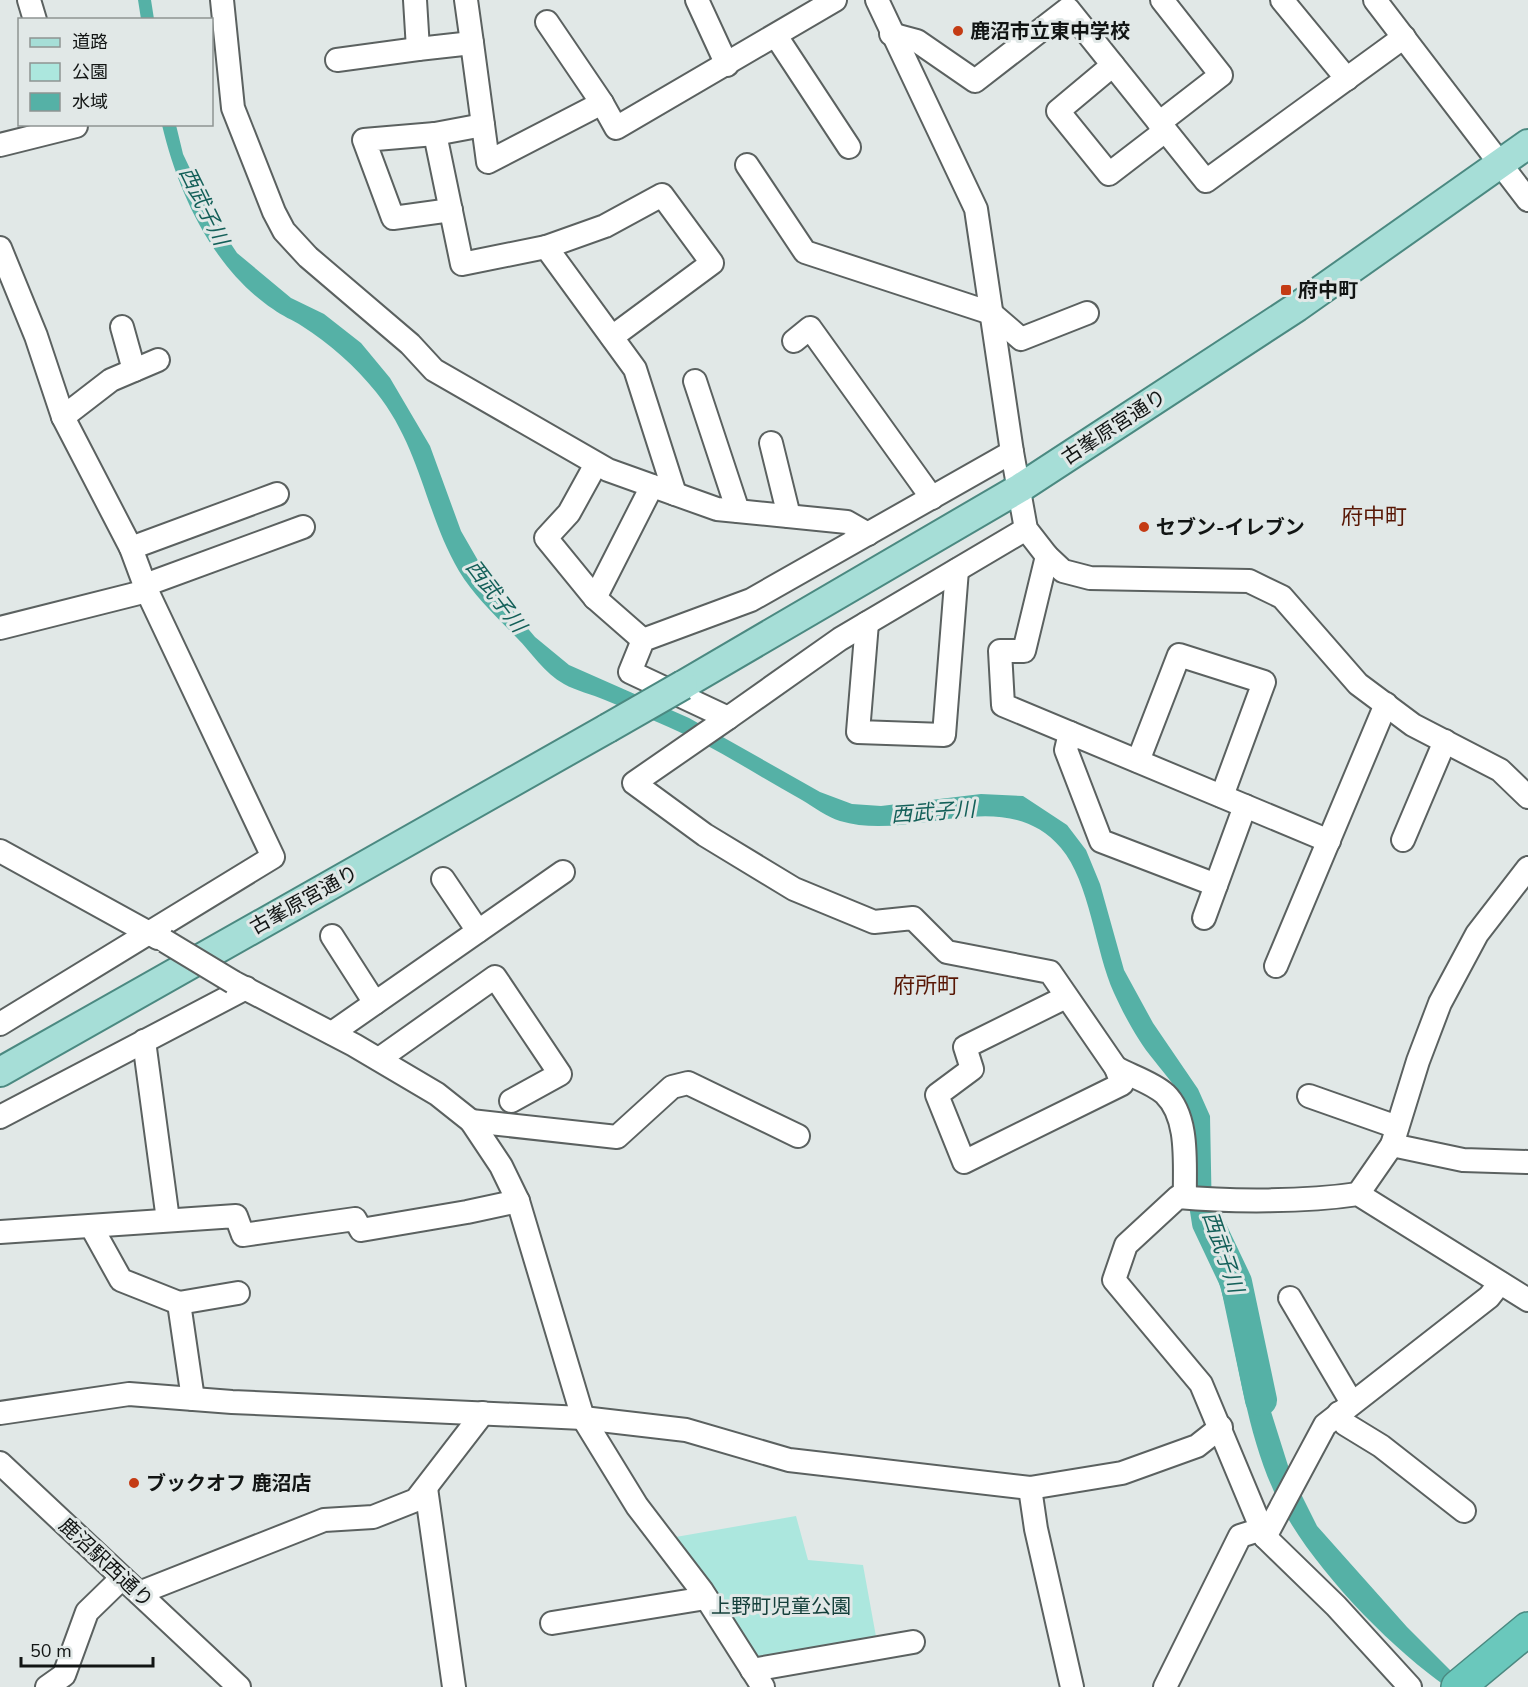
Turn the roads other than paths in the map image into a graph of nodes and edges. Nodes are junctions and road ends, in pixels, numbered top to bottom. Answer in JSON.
{"nodes":[{"id":1,"x":29,"y":0,"type":"edge"},
{"id":2,"x":222,"y":0,"type":"edge"},
{"id":3,"x":415,"y":0,"type":"edge"},
{"id":4,"x":466,"y":0,"type":"edge"},
{"id":5,"x":697,"y":0,"type":"edge"},
{"id":6,"x":835,"y":0,"type":"edge"},
{"id":7,"x":877,"y":0,"type":"edge"},
{"id":8,"x":1162,"y":0,"type":"edge"},
{"id":9,"x":1282,"y":0,"type":"edge"},
{"id":10,"x":1385,"y":3,"type":"edge"},
{"id":11,"x":1074,"y":4,"type":"edge"},
{"id":12,"x":34,"y":18,"type":"edge"},
{"id":13,"x":547,"y":22,"type":"dead end"},
{"id":14,"x":891,"y":34,"type":"junction"},
{"id":15,"x":776,"y":36,"type":"junction"},
{"id":16,"x":1404,"y":37,"type":"junction"},
{"id":17,"x":472,"y":43,"type":"junction"},
{"id":18,"x":418,"y":49,"type":"junction"},
{"id":19,"x":337,"y":60,"type":"dead end"},
{"id":20,"x":727,"y":65,"type":"junction"},
{"id":21,"x":1113,"y":65,"type":"junction"},
{"id":22,"x":1347,"y":79,"type":"junction"},
{"id":23,"x":602,"y":104,"type":"junction"},
{"id":24,"x":483,"y":125,"type":"junction"},
{"id":25,"x":76,"y":126,"type":"edge"},
{"id":26,"x":1162,"y":127,"type":"junction"},
{"id":27,"x":435,"y":134,"type":"junction"},
{"id":28,"x":1528,"y":144,"type":"edge"},
{"id":29,"x":0,"y":145,"type":"edge"},
{"id":30,"x":849,"y":147,"type":"dead end"},
{"id":31,"x":1501,"y":164,"type":"junction"},
{"id":32,"x":747,"y":165,"type":"dead end"},
{"id":33,"x":1528,"y":200,"type":"edge"},
{"id":34,"x":451,"y":210,"type":"junction"},
{"id":35,"x":546,"y":247,"type":"junction"},
{"id":36,"x":0,"y":248,"type":"edge"},
{"id":37,"x":991,"y":313,"type":"junction"},
{"id":38,"x":1087,"y":313,"type":"dead end"},
{"id":39,"x":122,"y":327,"type":"dead end"},
{"id":40,"x":612,"y":338,"type":"junction"},
{"id":41,"x":794,"y":341,"type":"dead end"},
{"id":42,"x":158,"y":360,"type":"dead end"},
{"id":43,"x":134,"y":370,"type":"junction"},
{"id":44,"x":694,"y":381,"type":"dead end"},
{"id":45,"x":63,"y":417,"type":"junction"},
{"id":46,"x":771,"y":443,"type":"dead end"},
{"id":47,"x":1012,"y":452,"type":"junction"},
{"id":48,"x":596,"y":464,"type":"junction"},
{"id":49,"x":652,"y":486,"type":"junction"},
{"id":50,"x":1020,"y":488,"type":"junction"},
{"id":51,"x":277,"y":494,"type":"dead end"},
{"id":52,"x":675,"y":494,"type":"junction"},
{"id":53,"x":932,"y":498,"type":"junction"},
{"id":54,"x":738,"y":511,"type":"junction"},
{"id":55,"x":789,"y":516,"type":"junction"},
{"id":56,"x":303,"y":527,"type":"dead end"},
{"id":57,"x":1026,"y":529,"type":"junction"},
{"id":58,"x":868,"y":534,"type":"junction"},
{"id":59,"x":131,"y":548,"type":"junction"},
{"id":60,"x":1047,"y":556,"type":"junction"},
{"id":61,"x":957,"y":570,"type":"junction"},
{"id":62,"x":146,"y":588,"type":"junction"},
{"id":63,"x":595,"y":598,"type":"junction"},
{"id":64,"x":867,"y":623,"type":"junction"},
{"id":65,"x":0,"y":628,"type":"edge"},
{"id":66,"x":644,"y":640,"type":"junction"},
{"id":67,"x":1386,"y":704,"type":"junction"},
{"id":68,"x":728,"y":718,"type":"junction"},
{"id":69,"x":1070,"y":733,"type":"junction"},
{"id":70,"x":1445,"y":741,"type":"junction"},
{"id":71,"x":1138,"y":761,"type":"junction"},
{"id":72,"x":1222,"y":796,"type":"junction"},
{"id":73,"x":1528,"y":797,"type":"edge"},
{"id":74,"x":1245,"y":806,"type":"junction"},
{"id":75,"x":1403,"y":840,"type":"dead end"},
{"id":76,"x":1329,"y":841,"type":"junction"},
{"id":77,"x":0,"y":851,"type":"edge"},
{"id":78,"x":1528,"y":868,"type":"edge"},
{"id":79,"x":563,"y":872,"type":"dead end"},
{"id":80,"x":442,"y":879,"type":"dead end"},
{"id":81,"x":1216,"y":885,"type":"junction"},
{"id":82,"x":1204,"y":918,"type":"dead end"},
{"id":83,"x":478,"y":932,"type":"junction"},
{"id":84,"x":332,"y":936,"type":"dead end"},
{"id":85,"x":157,"y":937,"type":"junction"},
{"id":86,"x":1276,"y":966,"type":"dead end"},
{"id":87,"x":240,"y":985,"type":"junction"},
{"id":88,"x":1066,"y":997,"type":"junction"},
{"id":89,"x":375,"y":1002,"type":"junction"},
{"id":90,"x":0,"y":1024,"type":"edge"},
{"id":91,"x":332,"y":1033,"type":"junction"},
{"id":92,"x":144,"y":1041,"type":"junction"},
{"id":93,"x":379,"y":1059,"type":"junction"},
{"id":94,"x":1116,"y":1068,"type":"junction"},
{"id":95,"x":0,"y":1072,"type":"edge"},
{"id":96,"x":1310,"y":1096,"type":"dead end"},
{"id":97,"x":511,"y":1101,"type":"dead end"},
{"id":98,"x":0,"y":1116,"type":"edge"},
{"id":99,"x":471,"y":1121,"type":"junction"},
{"id":100,"x":798,"y":1136,"type":"dead end"},
{"id":101,"x":1394,"y":1136,"type":"junction"},
{"id":102,"x":1528,"y":1162,"type":"edge"},
{"id":103,"x":1359,"y":1194,"type":"junction"},
{"id":104,"x":1185,"y":1197,"type":"junction"},
{"id":105,"x":518,"y":1201,"type":"junction"},
{"id":106,"x":168,"y":1220,"type":"junction"},
{"id":107,"x":91,"y":1226,"type":"junction"},
{"id":108,"x":0,"y":1232,"type":"edge"},
{"id":109,"x":1500,"y":1283,"type":"junction"},
{"id":110,"x":238,"y":1293,"type":"dead end"},
{"id":111,"x":1290,"y":1298,"type":"dead end"},
{"id":112,"x":1528,"y":1300,"type":"edge"},
{"id":113,"x":179,"y":1303,"type":"junction"},
{"id":114,"x":193,"y":1399,"type":"junction"},
{"id":115,"x":1346,"y":1408,"type":"junction"},
{"id":116,"x":0,"y":1413,"type":"edge"},
{"id":117,"x":483,"y":1413,"type":"junction"},
{"id":118,"x":583,"y":1418,"type":"junction"},
{"id":119,"x":1221,"y":1427,"type":"junction"},
{"id":120,"x":0,"y":1463,"type":"edge"},
{"id":121,"x":426,"y":1488,"type":"junction"},
{"id":122,"x":1030,"y":1488,"type":"junction"},
{"id":123,"x":1464,"y":1511,"type":"dead end"},
{"id":124,"x":1264,"y":1533,"type":"junction"},
{"id":125,"x":122,"y":1578,"type":"junction"},
{"id":126,"x":139,"y":1593,"type":"junction"},
{"id":127,"x":706,"y":1598,"type":"junction"},
{"id":128,"x":552,"y":1623,"type":"dead end"},
{"id":129,"x":1528,"y":1629,"type":"edge"},
{"id":130,"x":913,"y":1642,"type":"dead end"},
{"id":131,"x":758,"y":1679,"type":"edge"},
{"id":132,"x":1465,"y":1681,"type":"edge"},
{"id":133,"x":47,"y":1687,"type":"edge"},
{"id":134,"x":239,"y":1687,"type":"edge"},
{"id":135,"x":454,"y":1687,"type":"edge"},
{"id":136,"x":1072,"y":1687,"type":"edge"},
{"id":137,"x":1165,"y":1687,"type":"edge"},
{"id":138,"x":1410,"y":1687,"type":"edge"}],
"edges":[{"from":1,"to":12,"type":"street"},
{"from":2,"to":48,"type":"street"},
{"from":3,"to":18,"type":"street"},
{"from":4,"to":17,"type":"street"},
{"from":5,"to":20,"type":"street"},
{"from":6,"to":15,"type":"street"},
{"from":7,"to":14,"type":"street"},
{"from":8,"to":26,"type":"street"},
{"from":9,"to":22,"type":"street"},
{"from":10,"to":16,"type":"street"},
{"from":11,"to":14,"type":"street"},
{"from":11,"to":21,"type":"street"},
{"from":13,"to":23,"type":"street"},
{"from":14,"to":37,"type":"street"},
{"from":15,"to":20,"type":"street"},
{"from":15,"to":30,"type":"street"},
{"from":16,"to":22,"type":"street"},
{"from":16,"to":31,"type":"street"},
{"from":17,"to":18,"type":"street"},
{"from":17,"to":24,"type":"street"},
{"from":18,"to":19,"type":"street"},
{"from":20,"to":23,"type":"street"},
{"from":21,"to":26,"type":"street"},
{"from":21,"to":26,"type":"street"},
{"from":22,"to":26,"type":"street"},
{"from":23,"to":24,"type":"street"},
{"from":24,"to":27,"type":"street"},
{"from":25,"to":29,"type":"street"},
{"from":27,"to":34,"type":"street"},
{"from":27,"to":34,"type":"street"},
{"from":28,"to":31,"type":"main road","name":"古峯原宮通り"},
{"from":31,"to":33,"type":"street"},
{"from":31,"to":50,"type":"main road","name":"古峯原宮通り"},
{"from":32,"to":37,"type":"street"},
{"from":34,"to":35,"type":"street"},
{"from":35,"to":40,"type":"street"},
{"from":35,"to":40,"type":"street"},
{"from":36,"to":45,"type":"street"},
{"from":37,"to":38,"type":"street"},
{"from":37,"to":47,"type":"street"},
{"from":39,"to":43,"type":"street"},
{"from":40,"to":52,"type":"street"},
{"from":41,"to":53,"type":"street"},
{"from":42,"to":43,"type":"street"},
{"from":43,"to":45,"type":"street"},
{"from":44,"to":54,"type":"street"},
{"from":45,"to":59,"type":"street"},
{"from":46,"to":55,"type":"street"},
{"from":47,"to":50,"type":"street"},
{"from":47,"to":53,"type":"street"},
{"from":48,"to":49,"type":"street"},
{"from":48,"to":63,"type":"street"},
{"from":49,"to":52,"type":"street"},
{"from":49,"to":63,"type":"street"},
{"from":50,"to":57,"type":"street"},
{"from":50,"to":95,"type":"main road","name":"古峯原宮通り","bridge":true},
{"from":51,"to":59,"type":"street"},
{"from":52,"to":54,"type":"street"},
{"from":53,"to":58,"type":"street"},
{"from":54,"to":55,"type":"street"},
{"from":55,"to":58,"type":"street"},
{"from":56,"to":62,"type":"street"},
{"from":57,"to":60,"type":"street"},
{"from":57,"to":61,"type":"street"},
{"from":58,"to":66,"type":"street"},
{"from":59,"to":62,"type":"street"},
{"from":60,"to":67,"type":"street"},
{"from":60,"to":69,"type":"street"},
{"from":61,"to":64,"type":"street"},
{"from":61,"to":64,"type":"street"},
{"from":62,"to":65,"type":"street"},
{"from":62,"to":85,"type":"street"},
{"from":63,"to":66,"type":"street"},
{"from":64,"to":68,"type":"street"},
{"from":66,"to":68,"type":"street"},
{"from":67,"to":70,"type":"street"},
{"from":67,"to":76,"type":"street"},
{"from":68,"to":88,"type":"street"},
{"from":69,"to":71,"type":"street"},
{"from":69,"to":81,"type":"street"},
{"from":70,"to":73,"type":"street"},
{"from":70,"to":75,"type":"street"},
{"from":71,"to":72,"type":"street"},
{"from":71,"to":72,"type":"street"},
{"from":72,"to":74,"type":"street"},
{"from":74,"to":76,"type":"street"},
{"from":74,"to":81,"type":"street"},
{"from":76,"to":86,"type":"street"},
{"from":77,"to":85,"type":"street"},
{"from":78,"to":101,"type":"street"},
{"from":79,"to":83,"type":"street"},
{"from":80,"to":83,"type":"street"},
{"from":81,"to":82,"type":"street"},
{"from":83,"to":89,"type":"street"},
{"from":84,"to":89,"type":"street"},
{"from":85,"to":87,"type":"street","bridge":true},
{"from":85,"to":90,"type":"street"},
{"from":87,"to":91,"type":"street"},
{"from":87,"to":92,"type":"street"},
{"from":88,"to":94,"type":"street"},
{"from":88,"to":94,"type":"street"},
{"from":89,"to":91,"type":"street"},
{"from":91,"to":93,"type":"street"},
{"from":92,"to":98,"type":"street"},
{"from":92,"to":106,"type":"street"},
{"from":93,"to":97,"type":"street"},
{"from":93,"to":99,"type":"street"},
{"from":94,"to":104,"type":"street"},
{"from":96,"to":101,"type":"street"},
{"from":99,"to":100,"type":"street"},
{"from":99,"to":105,"type":"street"},
{"from":101,"to":102,"type":"street"},
{"from":101,"to":103,"type":"street"},
{"from":103,"to":104,"type":"street"},
{"from":103,"to":109,"type":"street"},
{"from":104,"to":119,"type":"street"},
{"from":105,"to":106,"type":"street"},
{"from":105,"to":118,"type":"street"},
{"from":106,"to":107,"type":"street"},
{"from":107,"to":108,"type":"street"},
{"from":107,"to":113,"type":"street"},
{"from":109,"to":112,"type":"street"},
{"from":109,"to":115,"type":"street"},
{"from":110,"to":113,"type":"street"},
{"from":111,"to":115,"type":"street"},
{"from":113,"to":114,"type":"street"},
{"from":114,"to":116,"type":"street"},
{"from":114,"to":117,"type":"street"},
{"from":115,"to":123,"type":"street"},
{"from":115,"to":124,"type":"street"},
{"from":117,"to":118,"type":"street"},
{"from":117,"to":121,"type":"street"},
{"from":118,"to":122,"type":"street"},
{"from":118,"to":127,"type":"street"},
{"from":119,"to":122,"type":"street"},
{"from":119,"to":124,"type":"street"},
{"from":120,"to":125,"type":"street","name":"鹿沼駅西通り"},
{"from":121,"to":126,"type":"street"},
{"from":121,"to":135,"type":"street"},
{"from":122,"to":136,"type":"street"},
{"from":124,"to":137,"type":"street"},
{"from":124,"to":138,"type":"street"},
{"from":125,"to":126,"type":"street","name":"鹿沼駅西通り"},
{"from":125,"to":133,"type":"street"},
{"from":126,"to":134,"type":"street","name":"鹿沼駅西通り"},
{"from":127,"to":128,"type":"street"},
{"from":127,"to":131,"type":"street"},
{"from":129,"to":132,"type":"highway"},
{"from":130,"to":131,"type":"street"}]}
